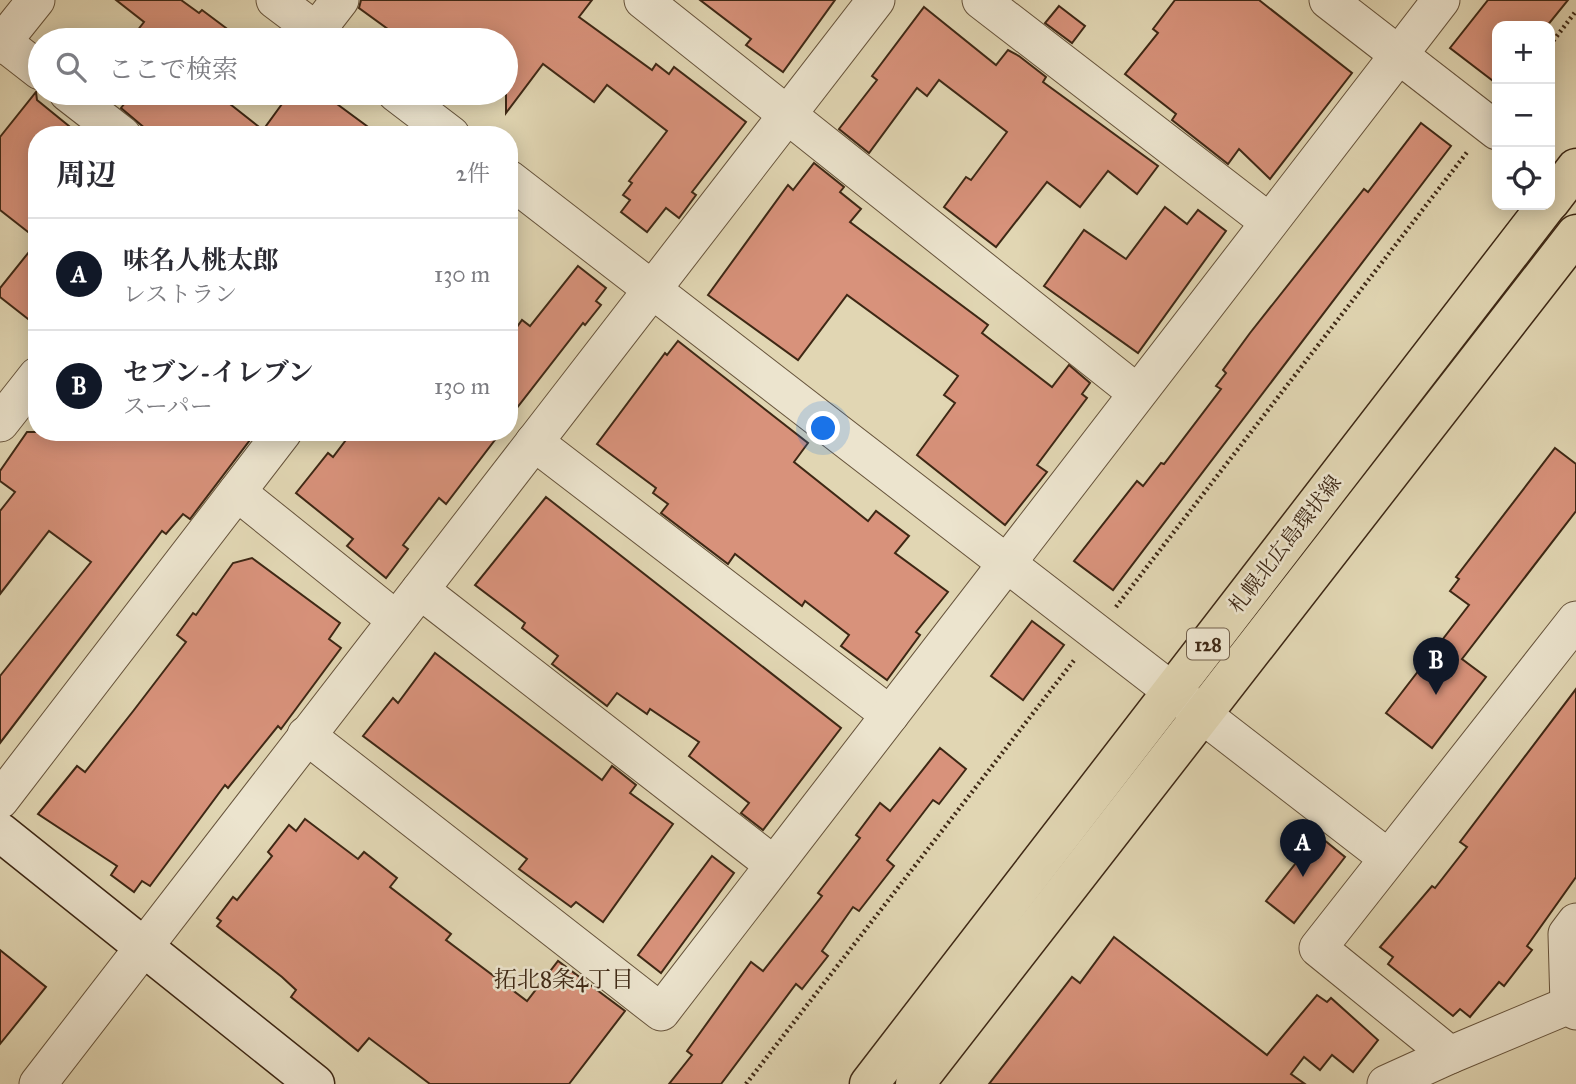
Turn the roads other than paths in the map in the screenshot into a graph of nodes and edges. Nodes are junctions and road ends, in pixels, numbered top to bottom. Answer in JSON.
{"nodes":[{"id":1,"x":36,"y":0,"type":"edge"},
{"id":2,"x":275,"y":0,"type":"edge"},
{"id":3,"x":340,"y":0,"type":"edge"},
{"id":4,"x":643,"y":0,"type":"edge"},
{"id":5,"x":876,"y":0,"type":"edge"},
{"id":6,"x":981,"y":0,"type":"edge"},
{"id":7,"x":1328,"y":0,"type":"edge"},
{"id":8,"x":1441,"y":0,"type":"edge"},
{"id":9,"x":312,"y":28,"type":"edge"},
{"id":10,"x":326,"y":28,"type":"edge"},
{"id":11,"x":1,"y":44,"type":"edge"},
{"id":12,"x":1399,"y":55,"type":"junction"},
{"id":13,"x":28,"y":63,"type":"edge"},
{"id":14,"x":83,"y":105,"type":"edge"},
{"id":15,"x":412,"y":105,"type":"edge"},
{"id":16,"x":788,"y":114,"type":"junction"},
{"id":17,"x":110,"y":126,"type":"edge"},
{"id":18,"x":439,"y":126,"type":"edge"},
{"id":19,"x":1485,"y":138,"type":"edge"},
{"id":20,"x":1558,"y":186,"type":"edge"},
{"id":21,"x":518,"y":187,"type":"edge"},
{"id":22,"x":1269,"y":222,"type":"junction"},
{"id":23,"x":1576,"y":233,"type":"edge"},
{"id":24,"x":652,"y":289,"type":"junction"},
{"id":25,"x":28,"y":387,"type":"edge"},
{"id":26,"x":1137,"y":393,"type":"junction"},
{"id":27,"x":0,"y":423,"type":"edge"},
{"id":28,"x":276,"y":441,"type":"edge"},
{"id":29,"x":534,"y":442,"type":"junction"},
{"id":30,"x":237,"y":492,"type":"junction"},
{"id":31,"x":1007,"y":565,"type":"junction"},
{"id":32,"x":420,"y":590,"type":"junction"},
{"id":33,"x":395,"y":620,"type":"junction"},
{"id":34,"x":1576,"y":620,"type":"edge"},
{"id":35,"x":1173,"y":690,"type":"junction"},
{"id":36,"x":1203,"y":714,"type":"junction"},
{"id":37,"x":890,"y":715,"type":"junction"},
{"id":38,"x":306,"y":736,"type":"junction"},
{"id":39,"x":0,"y":800,"type":"edge"},
{"id":40,"x":0,"y":832,"type":"edge"},
{"id":41,"x":1388,"y":858,"type":"junction"},
{"id":42,"x":774,"y":865,"type":"junction"},
{"id":43,"x":1576,"y":922,"type":"edge"},
{"id":44,"x":143,"y":947,"type":"junction"},
{"id":45,"x":1573,"y":1008,"type":"edge"},
{"id":46,"x":1450,"y":1055,"type":"junction"},
{"id":47,"x":38,"y":1084,"type":"edge"},
{"id":48,"x":315,"y":1084,"type":"edge"},
{"id":49,"x":869,"y":1084,"type":"edge"},
{"id":50,"x":915,"y":1084,"type":"edge"},
{"id":51,"x":1386,"y":1084,"type":"edge"}],
"edges":[{"from":1,"to":11,"type":"street"},
{"from":2,"to":9,"type":"street"},
{"from":3,"to":10,"type":"street"},
{"from":4,"to":16,"type":"street"},
{"from":5,"to":16,"type":"street"},
{"from":6,"to":22,"type":"street"},
{"from":7,"to":12,"type":"street"},
{"from":8,"to":12,"type":"street"},
{"from":11,"to":13,"type":"street"},
{"from":12,"to":19,"type":"street"},
{"from":12,"to":22,"type":"street"},
{"from":14,"to":17,"type":"street"},
{"from":15,"to":18,"type":"street"},
{"from":16,"to":24,"type":"street"},
{"from":16,"to":26,"type":"street"},
{"from":20,"to":35,"type":"main road","name":"札幌北広島環状線","number":"128"},
{"from":21,"to":24,"type":"street"},
{"from":22,"to":26,"type":"street"},
{"from":23,"to":36,"type":"main road","name":"札幌北広島環状線","number":"128"},
{"from":24,"to":29,"type":"street"},
{"from":24,"to":31,"type":"street"},
{"from":25,"to":27,"type":"street"},
{"from":26,"to":31,"type":"street"},
{"from":28,"to":30,"type":"street"},
{"from":29,"to":32,"type":"street"},
{"from":29,"to":37,"type":"street"},
{"from":30,"to":33,"type":"street"},
{"from":30,"to":39,"type":"street"},
{"from":31,"to":35,"type":"street"},
{"from":31,"to":37,"type":"street"},
{"from":32,"to":33,"type":"street"},
{"from":32,"to":42,"type":"street"},
{"from":33,"to":38,"type":"street"},
{"from":34,"to":41,"type":"street"},
{"from":35,"to":36,"type":"street"},
{"from":35,"to":49,"type":"main road","name":"札幌北広島環状線","number":"128"},
{"from":36,"to":41,"type":"street"},
{"from":36,"to":50,"type":"main road","name":"札幌北広島環状線","number":"128"},
{"from":37,"to":42,"type":"street"},
{"from":38,"to":42,"type":"street"},
{"from":38,"to":44,"type":"street"},
{"from":40,"to":44,"type":"street"},
{"from":41,"to":46,"type":"street"},
{"from":43,"to":45,"type":"street"},
{"from":44,"to":47,"type":"street"},
{"from":44,"to":48,"type":"street"},
{"from":45,"to":46,"type":"street"},
{"from":46,"to":51,"type":"street"}]}
